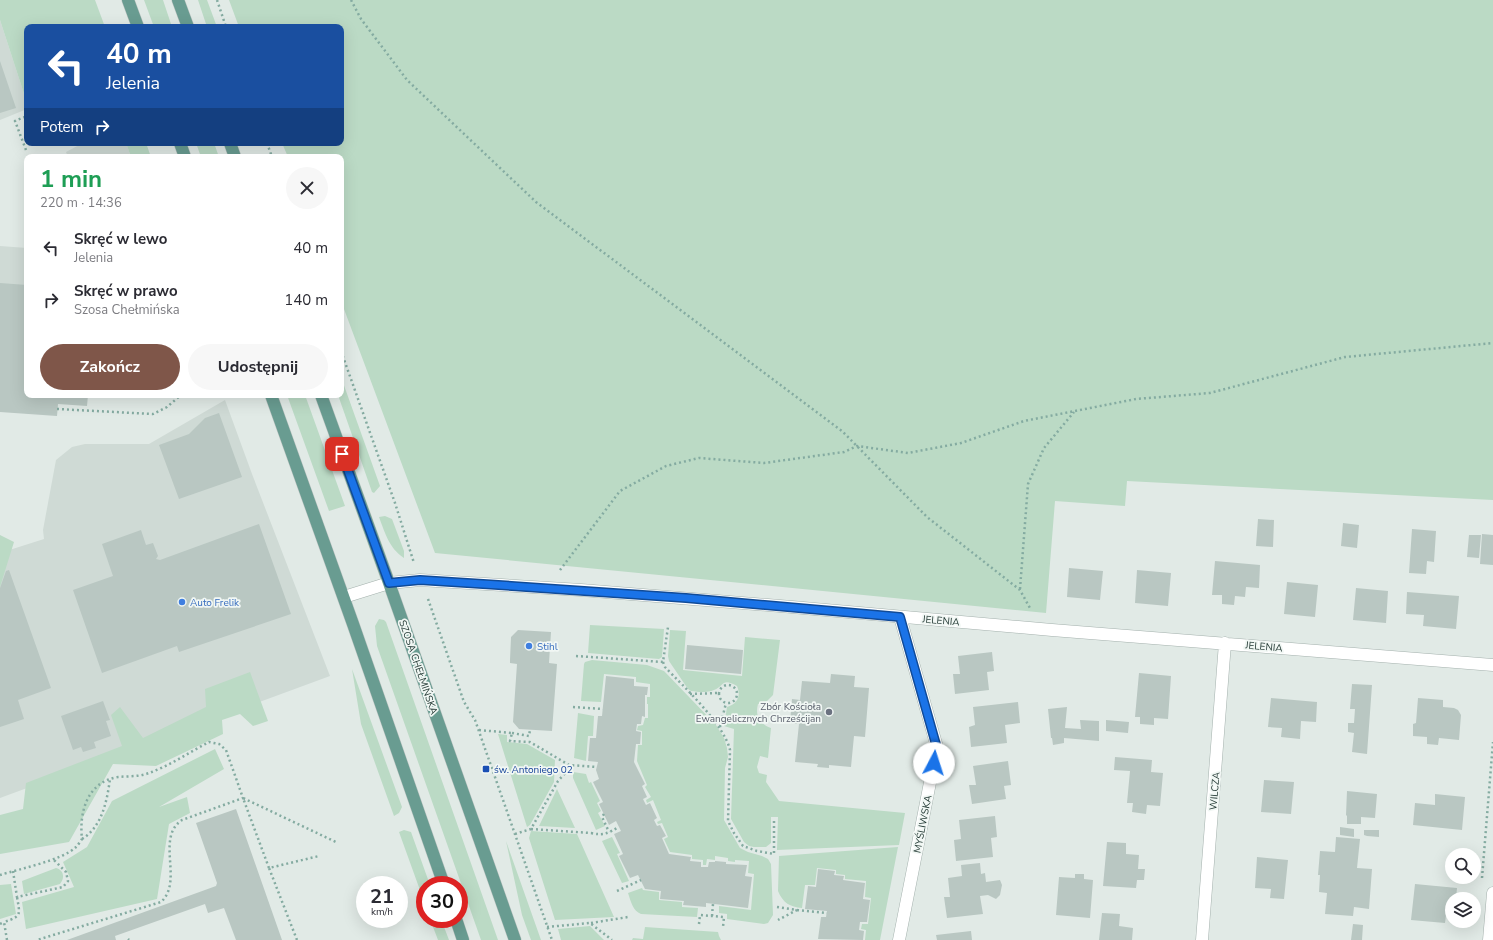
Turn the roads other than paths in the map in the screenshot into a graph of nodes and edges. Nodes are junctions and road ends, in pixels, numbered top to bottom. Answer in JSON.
{"nodes":[{"id":1,"x":128,"y":0,"type":"edge"},
{"id":2,"x":178,"y":0,"type":"edge"},
{"id":3,"x":137,"y":24,"type":"edge"},
{"id":4,"x":187,"y":24,"type":"edge"},
{"id":5,"x":272,"y":398,"type":"edge"},
{"id":6,"x":322,"y":398,"type":"edge"},
{"id":7,"x":389,"y":583,"type":"junction"},
{"id":8,"x":344,"y":597,"type":"junction"},
{"id":9,"x":900,"y":617,"type":"junction"},
{"id":10,"x":1225,"y":643,"type":"junction"},
{"id":11,"x":1493,"y":665,"type":"edge"},
{"id":12,"x":441,"y":876,"type":"edge"},
{"id":13,"x":1493,"y":893,"type":"edge"},
{"id":14,"x":459,"y":928,"type":"edge"},
{"id":15,"x":463,"y":940,"type":"edge"},
{"id":16,"x":515,"y":940,"type":"edge"},
{"id":17,"x":899,"y":940,"type":"edge"},
{"id":18,"x":1202,"y":940,"type":"edge"},
{"id":19,"x":1489,"y":940,"type":"edge"}],
"edges":[{"from":1,"to":3,"type":"main road"},
{"from":2,"to":4,"type":"main road"},
{"from":5,"to":8,"type":"main road"},
{"from":6,"to":7,"type":"main road","name":"SZOSA CHEŁMIŃSKA"},
{"from":7,"to":8,"type":"street","name":"JELENIA"},
{"from":7,"to":9,"type":"street","name":"JELENIA"},
{"from":7,"to":16,"type":"main road","name":"SZOSA CHEŁMIŃSKA"},
{"from":8,"to":12,"type":"main road"},
{"from":9,"to":10,"type":"street","name":"JELENIA"},
{"from":9,"to":17,"type":"street","name":"MYŚLIWSKA"},
{"from":10,"to":11,"type":"street","name":"JELENIA"},
{"from":10,"to":18,"type":"street","name":"WILCZA"},
{"from":13,"to":19,"type":"street"},
{"from":14,"to":15,"type":"main road"}]}
